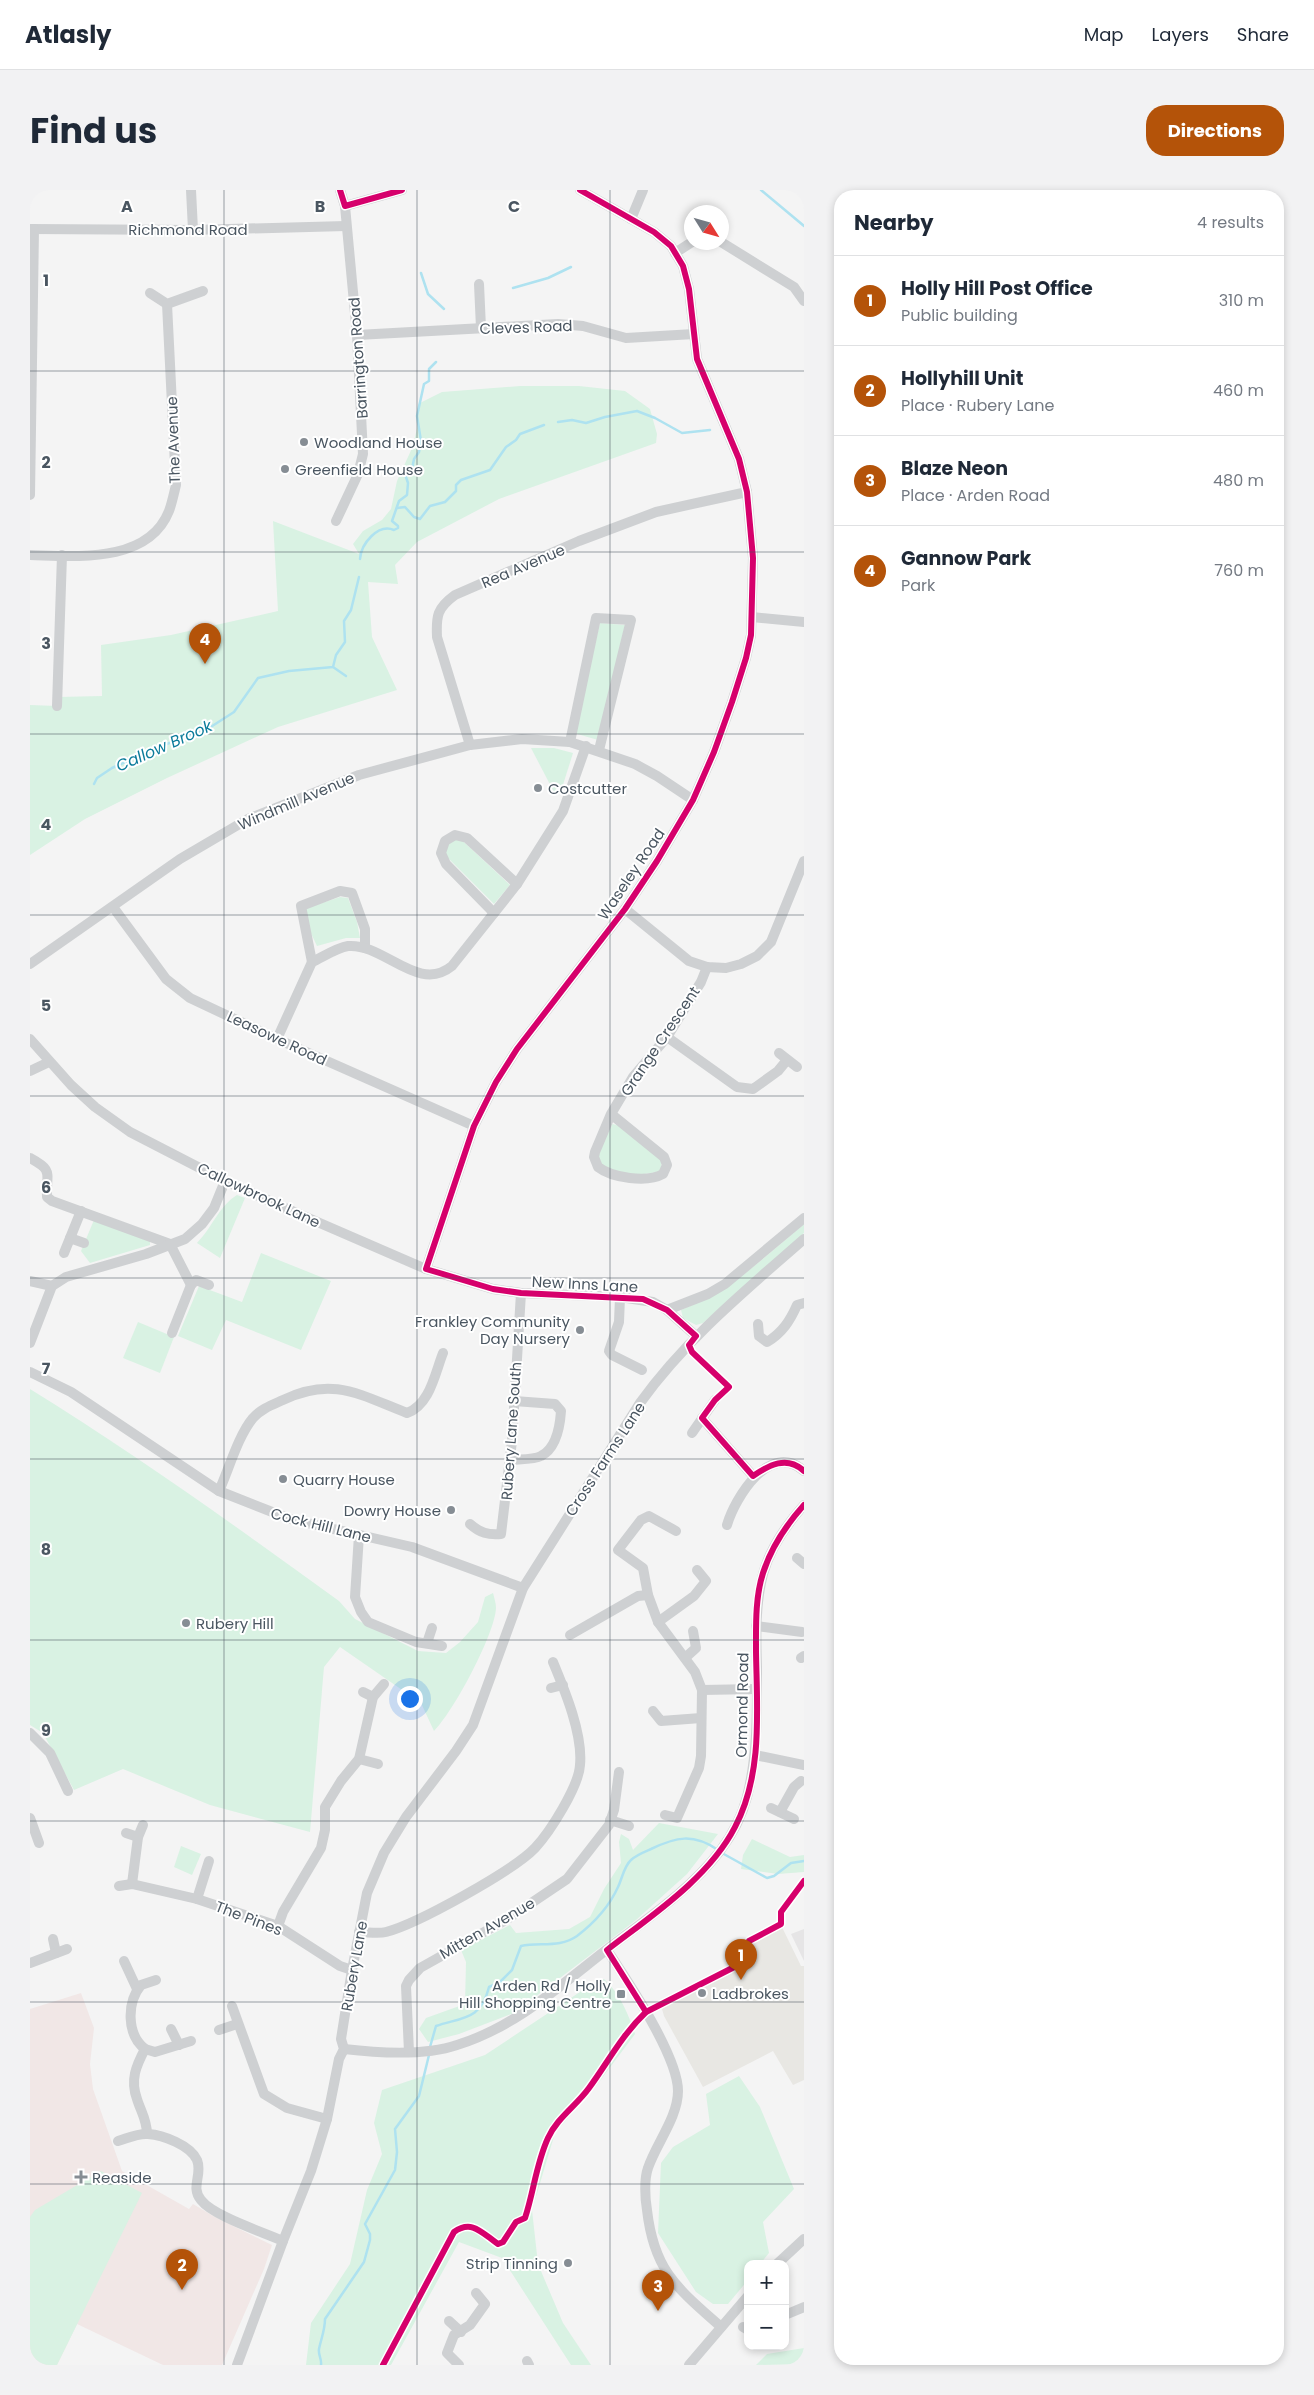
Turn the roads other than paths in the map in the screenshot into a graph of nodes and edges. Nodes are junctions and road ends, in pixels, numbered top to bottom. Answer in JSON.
{"nodes":[{"id":1,"x":191,"y":190,"type":"edge"},
{"id":2,"x":340,"y":190,"type":"edge"},
{"id":3,"x":402,"y":190,"type":"edge"},
{"id":4,"x":580,"y":190,"type":"edge"},
{"id":5,"x":643,"y":190,"type":"edge"},
{"id":6,"x":345,"y":206,"type":"junction"},
{"id":7,"x":631,"y":219,"type":"junction"},
{"id":8,"x":346,"y":226,"type":"junction"},
{"id":9,"x":32,"y":229,"type":"edge"},
{"id":10,"x":192,"y":230,"type":"junction"},
{"id":11,"x":684,"y":247,"type":"edge"},
{"id":12,"x":729,"y":247,"type":"edge"},
{"id":13,"x":675,"y":253,"type":"junction"},
{"id":14,"x":479,"y":284,"type":"dead end"},
{"id":15,"x":202,"y":291,"type":"dead end"},
{"id":16,"x":150,"y":293,"type":"dead end"},
{"id":17,"x":804,"y":301,"type":"edge"},
{"id":18,"x":167,"y":304,"type":"junction"},
{"id":19,"x":481,"y":328,"type":"junction"},
{"id":20,"x":694,"y":334,"type":"junction"},
{"id":21,"x":357,"y":335,"type":"junction"},
{"id":22,"x":747,"y":492,"type":"junction"},
{"id":23,"x":30,"y":494,"type":"edge"},
{"id":24,"x":336,"y":521,"type":"dead end"},
{"id":25,"x":30,"y":555,"type":"edge"},
{"id":26,"x":62,"y":556,"type":"junction"},
{"id":27,"x":752,"y":617,"type":"junction"},
{"id":28,"x":804,"y":622,"type":"edge"},
{"id":29,"x":58,"y":706,"type":"dead end"},
{"id":30,"x":570,"y":742,"type":"junction"},
{"id":31,"x":470,"y":745,"type":"junction"},
{"id":32,"x":586,"y":746,"type":"junction"},
{"id":33,"x":599,"y":750,"type":"junction"},
{"id":34,"x":693,"y":800,"type":"junction"},
{"id":35,"x":804,"y":861,"type":"edge"},
{"id":36,"x":517,"y":884,"type":"junction"},
{"id":37,"x":112,"y":907,"type":"junction"},
{"id":38,"x":625,"y":909,"type":"junction"},
{"id":39,"x":494,"y":913,"type":"junction"},
{"id":40,"x":365,"y":948,"type":"junction"},
{"id":41,"x":312,"y":962,"type":"junction"},
{"id":42,"x":30,"y":964,"type":"edge"},
{"id":43,"x":707,"y":967,"type":"junction"},
{"id":44,"x":667,"y":1037,"type":"junction"},
{"id":45,"x":30,"y":1038,"type":"edge"},
{"id":46,"x":276,"y":1039,"type":"junction"},
{"id":47,"x":779,"y":1052,"type":"dead end"},
{"id":48,"x":787,"y":1060,"type":"junction"},
{"id":49,"x":49,"y":1062,"type":"junction"},
{"id":50,"x":797,"y":1067,"type":"dead end"},
{"id":51,"x":30,"y":1072,"type":"edge"},
{"id":52,"x":612,"y":1114,"type":"junction"},
{"id":53,"x":474,"y":1126,"type":"junction"},
{"id":54,"x":30,"y":1158,"type":"edge"},
{"id":55,"x":225,"y":1181,"type":"junction"},
{"id":56,"x":80,"y":1211,"type":"junction"},
{"id":57,"x":804,"y":1218,"type":"edge"},
{"id":58,"x":70,"y":1238,"type":"junction"},
{"id":59,"x":804,"y":1239,"type":"edge"},
{"id":60,"x":84,"y":1242,"type":"dead end"},
{"id":61,"x":170,"y":1244,"type":"junction"},
{"id":62,"x":64,"y":1253,"type":"dead end"},
{"id":63,"x":426,"y":1269,"type":"junction"},
{"id":64,"x":30,"y":1281,"type":"edge"},
{"id":65,"x":191,"y":1285,"type":"junction"},
{"id":66,"x":209,"y":1285,"type":"dead end"},
{"id":67,"x":52,"y":1286,"type":"junction"},
{"id":68,"x":521,"y":1293,"type":"junction"},
{"id":69,"x":620,"y":1297,"type":"junction"},
{"id":70,"x":804,"y":1303,"type":"edge"},
{"id":71,"x":667,"y":1310,"type":"junction"},
{"id":72,"x":758,"y":1324,"type":"dead end"},
{"id":73,"x":172,"y":1333,"type":"dead end"},
{"id":74,"x":696,"y":1336,"type":"junction"},
{"id":75,"x":30,"y":1343,"type":"edge"},
{"id":76,"x":443,"y":1352,"type":"dead end"},
{"id":77,"x":642,"y":1370,"type":"dead end"},
{"id":78,"x":30,"y":1372,"type":"edge"},
{"id":79,"x":715,"y":1400,"type":"dead end"},
{"id":80,"x":514,"y":1401,"type":"junction"},
{"id":81,"x":702,"y":1418,"type":"junction"},
{"id":82,"x":692,"y":1433,"type":"dead end"},
{"id":83,"x":510,"y":1460,"type":"junction"},
{"id":84,"x":804,"y":1471,"type":"edge"},
{"id":85,"x":753,"y":1476,"type":"junction"},
{"id":86,"x":219,"y":1491,"type":"junction"},
{"id":87,"x":804,"y":1505,"type":"edge"},
{"id":88,"x":470,"y":1524,"type":"dead end"},
{"id":89,"x":727,"y":1525,"type":"dead end"},
{"id":90,"x":676,"y":1531,"type":"dead end"},
{"id":91,"x":359,"y":1535,"type":"junction"},
{"id":92,"x":697,"y":1570,"type":"dead end"},
{"id":93,"x":523,"y":1588,"type":"junction"},
{"id":94,"x":648,"y":1595,"type":"junction"},
{"id":95,"x":658,"y":1622,"type":"junction"},
{"id":96,"x":756,"y":1626,"type":"junction"},
{"id":97,"x":432,"y":1628,"type":"dead end"},
{"id":98,"x":693,"y":1632,"type":"dead end"},
{"id":99,"x":803,"y":1632,"type":"edge"},
{"id":100,"x":570,"y":1635,"type":"dead end"},
{"id":101,"x":426,"y":1643,"type":"junction"},
{"id":102,"x":442,"y":1646,"type":"dead end"},
{"id":103,"x":686,"y":1657,"type":"junction"},
{"id":104,"x":553,"y":1662,"type":"dead end"},
{"id":105,"x":384,"y":1684,"type":"dead end"},
{"id":106,"x":563,"y":1684,"type":"junction"},
{"id":107,"x":551,"y":1688,"type":"dead end"},
{"id":108,"x":757,"y":1688,"type":"junction"},
{"id":109,"x":702,"y":1690,"type":"junction"},
{"id":110,"x":363,"y":1692,"type":"dead end"},
{"id":111,"x":373,"y":1697,"type":"junction"},
{"id":112,"x":653,"y":1711,"type":"dead end"},
{"id":113,"x":701,"y":1718,"type":"junction"},
{"id":114,"x":30,"y":1733,"type":"edge"},
{"id":115,"x":755,"y":1755,"type":"junction"},
{"id":116,"x":359,"y":1760,"type":"junction"},
{"id":117,"x":378,"y":1764,"type":"dead end"},
{"id":118,"x":801,"y":1765,"type":"edge"},
{"id":119,"x":619,"y":1772,"type":"dead end"},
{"id":120,"x":802,"y":1782,"type":"edge"},
{"id":121,"x":68,"y":1791,"type":"dead end"},
{"id":122,"x":664,"y":1815,"type":"dead end"},
{"id":123,"x":30,"y":1818,"type":"edge"},
{"id":124,"x":794,"y":1819,"type":"dead end"},
{"id":125,"x":610,"y":1820,"type":"junction"},
{"id":126,"x":143,"y":1825,"type":"dead end"},
{"id":127,"x":629,"y":1826,"type":"dead end"},
{"id":128,"x":126,"y":1833,"type":"dead end"},
{"id":129,"x":138,"y":1837,"type":"junction"},
{"id":130,"x":39,"y":1843,"type":"dead end"},
{"id":131,"x":209,"y":1862,"type":"dead end"},
{"id":132,"x":132,"y":1884,"type":"junction"},
{"id":133,"x":119,"y":1886,"type":"dead end"},
{"id":134,"x":197,"y":1899,"type":"junction"},
{"id":135,"x":278,"y":1926,"type":"junction"},
{"id":136,"x":359,"y":1932,"type":"junction"},
{"id":137,"x":53,"y":1939,"type":"dead end"},
{"id":138,"x":67,"y":1949,"type":"dead end"},
{"id":139,"x":607,"y":1950,"type":"junction"},
{"id":140,"x":56,"y":1953,"type":"junction"},
{"id":141,"x":124,"y":1961,"type":"dead end"},
{"id":142,"x":30,"y":1963,"type":"edge"},
{"id":143,"x":352,"y":1970,"type":"junction"},
{"id":144,"x":156,"y":1980,"type":"dead end"},
{"id":145,"x":137,"y":1990,"type":"junction"},
{"id":146,"x":232,"y":2006,"type":"dead end"},
{"id":147,"x":237,"y":2024,"type":"junction"},
{"id":148,"x":170,"y":2029,"type":"dead end"},
{"id":149,"x":219,"y":2030,"type":"dead end"},
{"id":150,"x":191,"y":2041,"type":"dead end"},
{"id":151,"x":179,"y":2045,"type":"junction"},
{"id":152,"x":145,"y":2049,"type":"junction"},
{"id":153,"x":344,"y":2050,"type":"junction"},
{"id":154,"x":409,"y":2052,"type":"junction"},
{"id":155,"x":327,"y":2119,"type":"junction"},
{"id":156,"x":147,"y":2134,"type":"junction"},
{"id":157,"x":118,"y":2141,"type":"dead end"},
{"id":158,"x":804,"y":2239,"type":"edge"},
{"id":159,"x":282,"y":2241,"type":"junction"},
{"id":160,"x":781,"y":2260,"type":"edge"},
{"id":161,"x":476,"y":2292,"type":"dead end"},
{"id":162,"x":744,"y":2301,"type":"edge"},
{"id":163,"x":804,"y":2307,"type":"edge"},
{"id":164,"x":789,"y":2313,"type":"edge"},
{"id":165,"x":449,"y":2321,"type":"dead end"},
{"id":166,"x":721,"y":2327,"type":"junction"},
{"id":167,"x":460,"y":2332,"type":"junction"},
{"id":168,"x":237,"y":2365,"type":"edge"},
{"id":169,"x":459,"y":2365,"type":"edge"},
{"id":170,"x":689,"y":2365,"type":"edge"}],
"edges":[{"from":1,"to":10,"type":"street"},
{"from":2,"to":6,"type":"street","name":"Barrington Road"},
{"from":3,"to":6,"type":"street"},
{"from":4,"to":7,"type":"street"},
{"from":5,"to":7,"type":"street"},
{"from":6,"to":8,"type":"street","name":"Barrington Road"},
{"from":7,"to":13,"type":"street"},
{"from":8,"to":10,"type":"street","name":"Richmond Road"},
{"from":8,"to":21,"type":"street","name":"Barrington Road"},
{"from":9,"to":10,"type":"street","name":"Richmond Road"},
{"from":9,"to":23,"type":"street"},
{"from":11,"to":13,"type":"street"},
{"from":12,"to":17,"type":"street"},
{"from":13,"to":20,"type":"street","name":"Waseley Road"},
{"from":14,"to":19,"type":"street"},
{"from":15,"to":18,"type":"street"},
{"from":16,"to":18,"type":"street"},
{"from":18,"to":26,"type":"street","name":"The Avenue"},
{"from":19,"to":20,"type":"street","name":"Cleves Road"},
{"from":19,"to":21,"type":"street","name":"Cleves Road"},
{"from":20,"to":22,"type":"street","name":"Waseley Road"},
{"from":21,"to":24,"type":"street","name":"Barrington Road"},
{"from":22,"to":27,"type":"street","name":"Waseley Road"},
{"from":22,"to":31,"type":"street","name":"Rea Avenue"},
{"from":25,"to":26,"type":"street","name":"The Avenue"},
{"from":26,"to":29,"type":"street"},
{"from":27,"to":28,"type":"street"},
{"from":27,"to":34,"type":"street","name":"Waseley Road"},
{"from":30,"to":31,"type":"street","name":"Windmill Avenue"},
{"from":30,"to":32,"type":"street","name":"Windmill Avenue"},
{"from":30,"to":33,"type":"street"},
{"from":31,"to":37,"type":"street","name":"Windmill Avenue"},
{"from":32,"to":33,"type":"street","name":"Windmill Avenue"},
{"from":32,"to":36,"type":"street"},
{"from":33,"to":34,"type":"street","name":"Windmill Avenue"},
{"from":34,"to":38,"type":"street","name":"Waseley Road"},
{"from":35,"to":43,"type":"street"},
{"from":36,"to":39,"type":"street"},
{"from":36,"to":39,"type":"street"},
{"from":37,"to":42,"type":"street","name":"Windmill Avenue"},
{"from":37,"to":46,"type":"street","name":"Leasowe Road"},
{"from":38,"to":43,"type":"street"},
{"from":38,"to":53,"type":"street","name":"Waseley Road"},
{"from":39,"to":40,"type":"street"},
{"from":40,"to":41,"type":"street"},
{"from":40,"to":41,"type":"street"},
{"from":41,"to":46,"type":"street"},
{"from":43,"to":44,"type":"street","name":"Grange Crescent"},
{"from":44,"to":48,"type":"street"},
{"from":44,"to":52,"type":"street","name":"Grange Crescent"},
{"from":45,"to":49,"type":"street","name":"Callowbrook Lane"},
{"from":46,"to":53,"type":"street","name":"Leasowe Road"},
{"from":47,"to":48,"type":"street"},
{"from":48,"to":50,"type":"street"},
{"from":49,"to":51,"type":"street"},
{"from":49,"to":55,"type":"street","name":"Callowbrook Lane"},
{"from":52,"to":52,"type":"street","name":"Grange Crescent"},
{"from":53,"to":63,"type":"street","name":"Waseley Road"},
{"from":54,"to":56,"type":"street"},
{"from":55,"to":61,"type":"street"},
{"from":55,"to":63,"type":"street","name":"Callowbrook Lane"},
{"from":56,"to":58,"type":"street"},
{"from":56,"to":61,"type":"street"},
{"from":57,"to":71,"type":"street"},
{"from":58,"to":60,"type":"street"},
{"from":58,"to":62,"type":"street"},
{"from":59,"to":74,"type":"street"},
{"from":61,"to":65,"type":"street"},
{"from":61,"to":67,"type":"street"},
{"from":63,"to":68,"type":"street","name":"Callowbrook Lane"},
{"from":64,"to":67,"type":"street"},
{"from":65,"to":66,"type":"street"},
{"from":65,"to":73,"type":"street"},
{"from":67,"to":75,"type":"street"},
{"from":68,"to":69,"type":"street","name":"New Inns Lane"},
{"from":68,"to":80,"type":"street","name":"Rubery Lane South"},
{"from":69,"to":71,"type":"street","name":"New Inns Lane"},
{"from":69,"to":77,"type":"street"},
{"from":70,"to":72,"type":"street"},
{"from":71,"to":74,"type":"street","name":"New Inns Lane"},
{"from":74,"to":93,"type":"street","name":"Cross Farms Lane"},
{"from":76,"to":86,"type":"street"},
{"from":78,"to":86,"type":"street","name":"Cock Hill Lane"},
{"from":79,"to":81,"type":"street"},
{"from":80,"to":83,"type":"street","name":"Rubery Lane South"},
{"from":80,"to":83,"type":"street"},
{"from":81,"to":82,"type":"street"},
{"from":81,"to":85,"type":"street"},
{"from":83,"to":88,"type":"street","name":"Rubery Lane South"},
{"from":84,"to":85,"type":"street"},
{"from":85,"to":89,"type":"street"},
{"from":86,"to":91,"type":"street","name":"Cock Hill Lane"},
{"from":87,"to":96,"type":"street","name":"Ormond Road"},
{"from":90,"to":94,"type":"street"},
{"from":91,"to":93,"type":"street","name":"Cock Hill Lane"},
{"from":91,"to":101,"type":"street"},
{"from":92,"to":95,"type":"street"},
{"from":93,"to":136,"type":"street","name":"Rubery Lane"},
{"from":94,"to":95,"type":"street"},
{"from":94,"to":100,"type":"street"},
{"from":95,"to":103,"type":"street"},
{"from":96,"to":99,"type":"street"},
{"from":96,"to":108,"type":"street","name":"Ormond Road"},
{"from":97,"to":101,"type":"street"},
{"from":98,"to":103,"type":"street"},
{"from":101,"to":102,"type":"street"},
{"from":103,"to":109,"type":"street"},
{"from":104,"to":106,"type":"street"},
{"from":105,"to":111,"type":"street"},
{"from":106,"to":107,"type":"street"},
{"from":106,"to":136,"type":"street"},
{"from":108,"to":109,"type":"street"},
{"from":108,"to":115,"type":"street","name":"Ormond Road"},
{"from":109,"to":113,"type":"street"},
{"from":110,"to":111,"type":"street"},
{"from":111,"to":116,"type":"street"},
{"from":112,"to":113,"type":"street"},
{"from":113,"to":122,"type":"street"},
{"from":114,"to":121,"type":"street"},
{"from":115,"to":118,"type":"street"},
{"from":115,"to":139,"type":"street","name":"Ormond Road"},
{"from":116,"to":117,"type":"street"},
{"from":116,"to":135,"type":"street"},
{"from":118,"to":120,"type":"street"},
{"from":119,"to":125,"type":"street","name":"Mitten Avenue"},
{"from":120,"to":124,"type":"street"},
{"from":123,"to":130,"type":"street"},
{"from":125,"to":127,"type":"street"},
{"from":125,"to":154,"type":"street","name":"Mitten Avenue"},
{"from":126,"to":129,"type":"street"},
{"from":128,"to":129,"type":"street"},
{"from":129,"to":132,"type":"street"},
{"from":131,"to":134,"type":"street","name":"The Pines"},
{"from":132,"to":133,"type":"street","name":"The Pines"},
{"from":132,"to":134,"type":"street","name":"The Pines"},
{"from":134,"to":135,"type":"street","name":"The Pines"},
{"from":135,"to":143,"type":"street","name":"The Pines"},
{"from":136,"to":143,"type":"street","name":"Rubery Lane"},
{"from":137,"to":140,"type":"street"},
{"from":138,"to":140,"type":"street"},
{"from":139,"to":154,"type":"street","name":"Ormond Road"},
{"from":139,"to":166,"type":"street"},
{"from":140,"to":142,"type":"street"},
{"from":141,"to":145,"type":"street"},
{"from":143,"to":153,"type":"street","name":"Rubery Lane"},
{"from":144,"to":145,"type":"street"},
{"from":145,"to":152,"type":"street"},
{"from":146,"to":147,"type":"street"},
{"from":147,"to":149,"type":"street"},
{"from":147,"to":155,"type":"street"},
{"from":148,"to":151,"type":"street"},
{"from":150,"to":151,"type":"street"},
{"from":151,"to":152,"type":"street"},
{"from":152,"to":156,"type":"street"},
{"from":153,"to":154,"type":"street","name":"Ormond Road"},
{"from":153,"to":155,"type":"street","name":"Rubery Lane"},
{"from":155,"to":159,"type":"street","name":"Rubery Lane"},
{"from":156,"to":157,"type":"street"},
{"from":156,"to":159,"type":"street"},
{"from":158,"to":160,"type":"street"},
{"from":159,"to":168,"type":"street","name":"Rubery Lane"},
{"from":161,"to":167,"type":"street"},
{"from":162,"to":166,"type":"street"},
{"from":163,"to":164,"type":"street"},
{"from":165,"to":167,"type":"street"},
{"from":166,"to":170,"type":"street"},
{"from":167,"to":169,"type":"street"}]}
